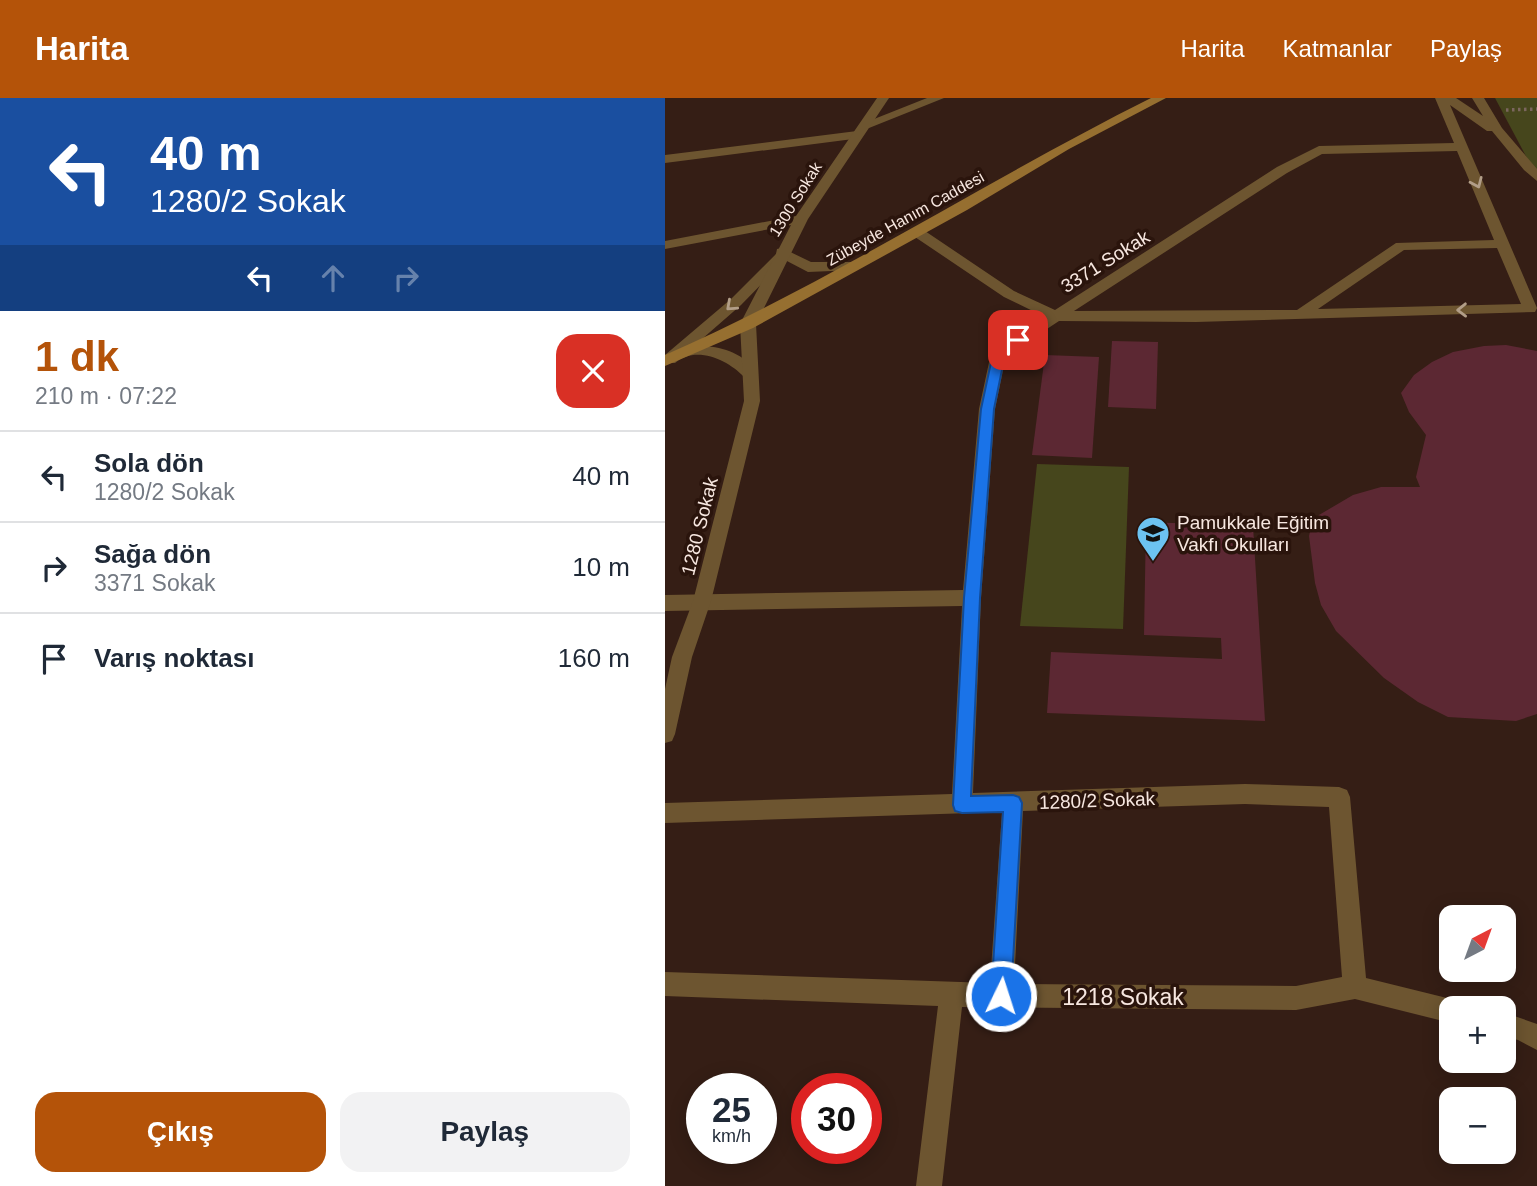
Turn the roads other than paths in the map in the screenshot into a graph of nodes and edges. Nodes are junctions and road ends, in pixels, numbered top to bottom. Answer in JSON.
{"nodes":[{"id":1,"x":883,"y":98,"type":"edge"},
{"id":2,"x":938,"y":98,"type":"edge"},
{"id":3,"x":1160,"y":98,"type":"edge"},
{"id":4,"x":1441,"y":98,"type":"edge"},
{"id":5,"x":1448,"y":98,"type":"edge"},
{"id":6,"x":1481,"y":104,"type":"edge"},
{"id":7,"x":861,"y":130,"type":"junction"},
{"id":8,"x":1500,"y":135,"type":"junction"},
{"id":9,"x":1462,"y":147,"type":"junction"},
{"id":10,"x":665,"y":159,"type":"edge"},
{"id":11,"x":1537,"y":177,"type":"edge"},
{"id":12,"x":801,"y":219,"type":"junction"},
{"id":13,"x":917,"y":232,"type":"junction"},
{"id":14,"x":1504,"y":244,"type":"junction"},
{"id":15,"x":665,"y":245,"type":"edge"},
{"id":16,"x":781,"y":255,"type":"junction"},
{"id":17,"x":855,"y":266,"type":"junction"},
{"id":18,"x":1303,"y":312,"type":"junction"},
{"id":19,"x":1056,"y":316,"type":"junction"},
{"id":20,"x":748,"y":324,"type":"junction"},
{"id":21,"x":672,"y":358,"type":"edge"},
{"id":22,"x":750,"y":373,"type":"junction"},
{"id":23,"x":972,"y":598,"type":"junction"},
{"id":24,"x":702,"y":601,"type":"junction"},
{"id":25,"x":665,"y":603,"type":"edge"},
{"id":26,"x":665,"y":734,"type":"edge"},
{"id":27,"x":1013,"y":803,"type":"junction"},
{"id":28,"x":962,"y":805,"type":"junction"},
{"id":29,"x":665,"y":813,"type":"edge"},
{"id":30,"x":665,"y":984,"type":"edge"},
{"id":31,"x":1355,"y":987,"type":"junction"},
{"id":32,"x":951,"y":995,"type":"junction"},
{"id":33,"x":1001,"y":996,"type":"junction"},
{"id":34,"x":1439,"y":1008,"type":"edge"},
{"id":35,"x":1516,"y":1027,"type":"edge"},
{"id":36,"x":1537,"y":1038,"type":"edge"},
{"id":37,"x":929,"y":1186,"type":"edge"}],
"edges":[{"from":1,"to":7,"type":"street","name":"1300 Sokak"},
{"from":2,"to":7,"type":"street"},
{"from":3,"to":13,"type":"main road","name":"Zübeyde Hanım Caddesi"},
{"from":4,"to":9,"type":"street"},
{"from":5,"to":8,"type":"street"},
{"from":6,"to":8,"type":"street"},
{"from":7,"to":10,"type":"street"},
{"from":7,"to":12,"type":"street","name":"1300 Sokak"},
{"from":8,"to":11,"type":"street"},
{"from":9,"to":14,"type":"street","one_way":true},
{"from":9,"to":19,"type":"street","name":"3371 Sokak"},
{"from":12,"to":15,"type":"street"},
{"from":12,"to":16,"type":"street","name":"1300 Sokak"},
{"from":13,"to":17,"type":"main road","name":"Zübeyde Hanım Caddesi"},
{"from":13,"to":19,"type":"street"},
{"from":14,"to":18,"type":"street"},
{"from":14,"to":18,"type":"street","one_way":true},
{"from":16,"to":17,"type":"street"},
{"from":16,"to":20,"type":"street","name":"1300 Sokak"},
{"from":16,"to":21,"type":"street","one_way":true},
{"from":17,"to":20,"type":"main road","name":"Zübeyde Hanım Caddesi"},
{"from":18,"to":19,"type":"street"},
{"from":19,"to":23,"type":"street","name":"3371 Sokak"},
{"from":20,"to":21,"type":"main road","name":"Zübeyde Hanım Caddesi"},
{"from":20,"to":22,"type":"street","name":"1280 Sokak"},
{"from":21,"to":22,"type":"street"},
{"from":22,"to":24,"type":"street","name":"1280 Sokak"},
{"from":23,"to":24,"type":"street"},
{"from":23,"to":28,"type":"street","name":"3371 Sokak"},
{"from":24,"to":25,"type":"street"},
{"from":24,"to":26,"type":"street","name":"1280 Sokak"},
{"from":27,"to":28,"type":"street","name":"1280/2 Sokak"},
{"from":27,"to":31,"type":"street","name":"1280/2 Sokak"},
{"from":27,"to":33,"type":"street"},
{"from":28,"to":29,"type":"street","name":"1280/2 Sokak"},
{"from":30,"to":32,"type":"street","name":"1218 Sokak"},
{"from":31,"to":33,"type":"street","name":"1218 Sokak"},
{"from":31,"to":34,"type":"street","name":"1218 Sokak"},
{"from":32,"to":33,"type":"street","name":"1218 Sokak"},
{"from":32,"to":37,"type":"street"},
{"from":35,"to":36,"type":"street"}]}
